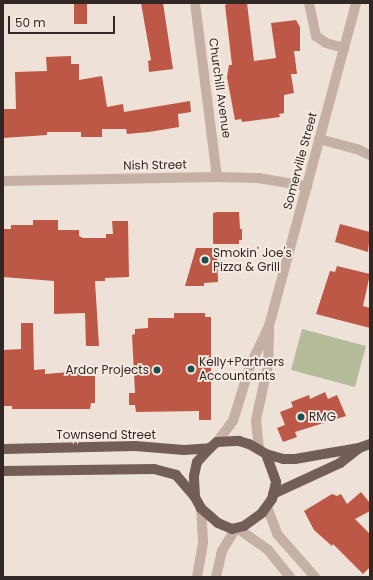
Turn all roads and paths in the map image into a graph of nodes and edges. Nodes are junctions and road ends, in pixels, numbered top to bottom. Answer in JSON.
{"nodes":[{"id":1,"x":195,"y":3,"type":"edge"},
{"id":2,"x":309,"y":3,"type":"edge"},
{"id":3,"x":356,"y":3,"type":"edge"},
{"id":4,"x":344,"y":48,"type":"junction"},
{"id":5,"x":319,"y":139,"type":"junction"},
{"id":6,"x":370,"y":155,"type":"edge"},
{"id":7,"x":217,"y":177,"type":"junction"},
{"id":8,"x":3,"y":181,"type":"edge"},
{"id":9,"x":306,"y":186,"type":"junction"},
{"id":10,"x":269,"y":326,"type":"junction"},
{"id":11,"x":370,"y":444,"type":"edge"},
{"id":12,"x":213,"y":445,"type":"junction"},
{"id":13,"x":359,"y":448,"type":"junction"},
{"id":14,"x":3,"y":449,"type":"edge"},
{"id":15,"x":262,"y":452,"type":"junction"},
{"id":16,"x":3,"y":471,"type":"edge"},
{"id":17,"x":273,"y":494,"type":"junction"},
{"id":18,"x":195,"y":497,"type":"junction"},
{"id":19,"x":267,"y":507,"type":"junction"},
{"id":20,"x":201,"y":508,"type":"junction"},
{"id":21,"x":236,"y":529,"type":"junction"},
{"id":22,"x":197,"y":577,"type":"edge"},
{"id":23,"x":216,"y":577,"type":"edge"},
{"id":24,"x":290,"y":577,"type":"edge"},
{"id":25,"x":315,"y":577,"type":"edge"}],
"edges":[{"from":1,"to":7,"type":"street","name":"Churchill Avenue"},
{"from":2,"to":4,"type":"street"},
{"from":3,"to":4,"type":"street","name":"Somerville Street"},
{"from":4,"to":5,"type":"street","name":"Somerville Street"},
{"from":5,"to":6,"type":"street"},
{"from":5,"to":9,"type":"street","name":"Somerville Street"},
{"from":7,"to":8,"type":"street","name":"Nish Street"},
{"from":7,"to":9,"type":"street","name":"Nish Street"},
{"from":9,"to":10,"type":"street","name":"Somerville Street"},
{"from":10,"to":12,"type":"street","name":"Somerville Street"},
{"from":10,"to":15,"type":"street","name":"Somerville Street"},
{"from":11,"to":13,"type":"main road"},
{"from":12,"to":14,"type":"main road","name":"Townsend Street"},
{"from":12,"to":15,"type":"main road"},
{"from":12,"to":18,"type":"main road"},
{"from":13,"to":15,"type":"main road"},
{"from":13,"to":17,"type":"main road"},
{"from":15,"to":17,"type":"main road"},
{"from":16,"to":18,"type":"main road"},
{"from":17,"to":19,"type":"main road"},
{"from":18,"to":20,"type":"main road"},
{"from":19,"to":21,"type":"main road"},
{"from":19,"to":25,"type":"street"},
{"from":20,"to":21,"type":"main road"},
{"from":20,"to":22,"type":"street"},
{"from":21,"to":23,"type":"street"},
{"from":21,"to":24,"type":"street"}]}
